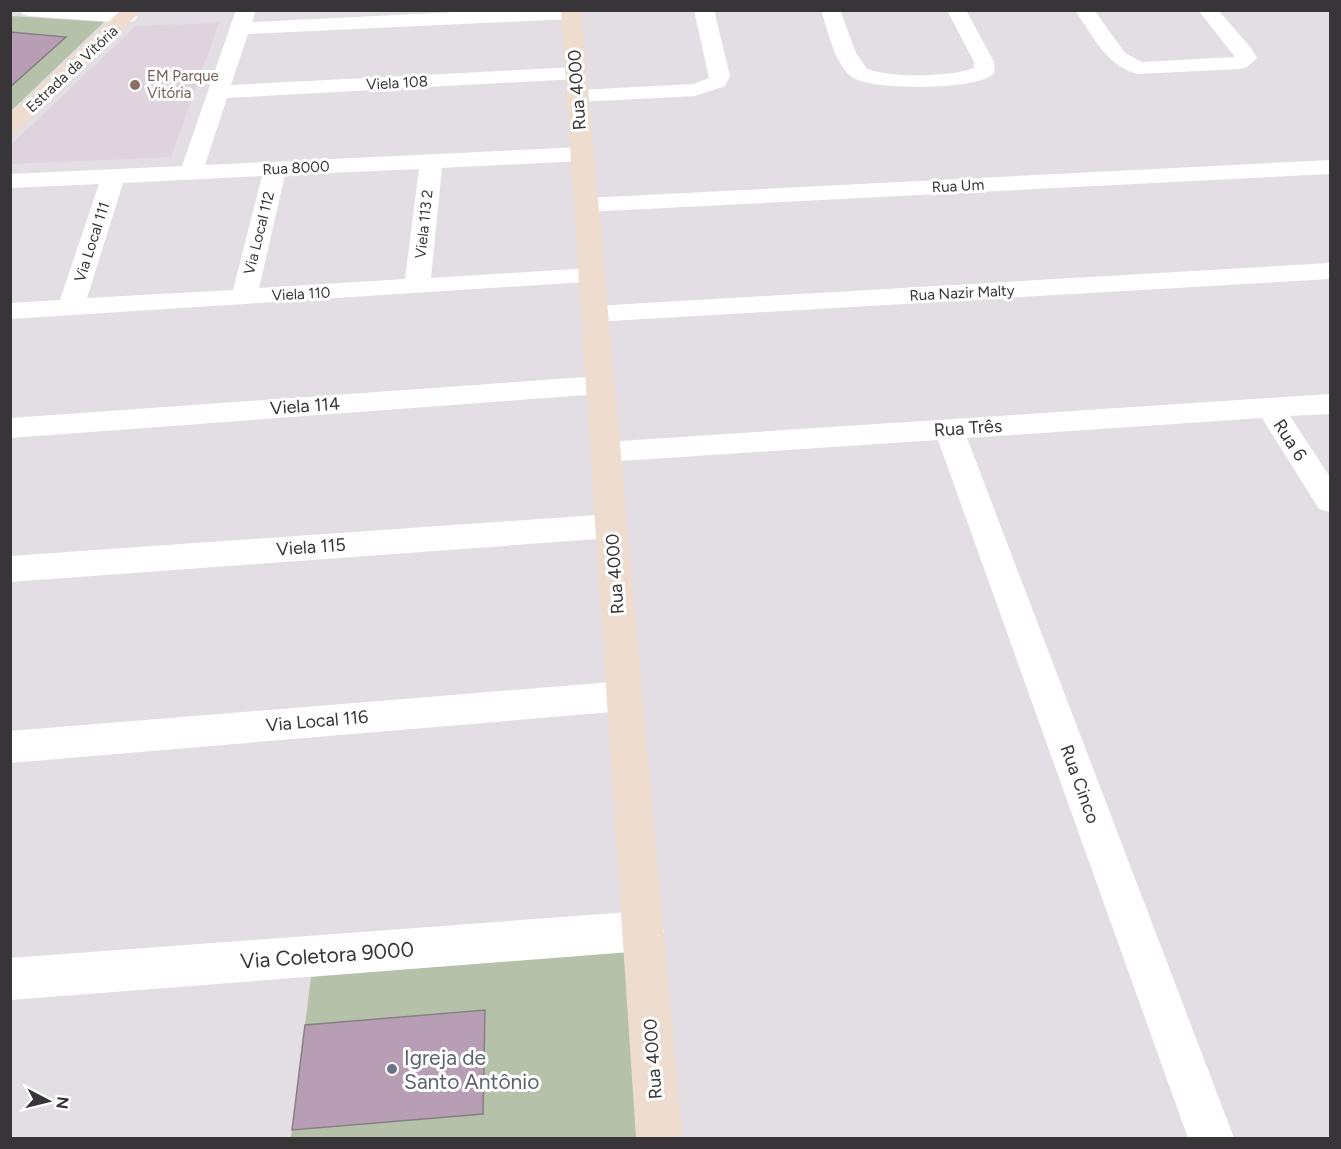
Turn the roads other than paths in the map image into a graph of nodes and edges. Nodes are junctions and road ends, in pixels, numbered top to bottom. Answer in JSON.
{"nodes":[{"id":1,"x":29,"y":10,"type":"edge"},
{"id":2,"x":704,"y":10,"type":"edge"},
{"id":3,"x":830,"y":10,"type":"edge"},
{"id":4,"x":956,"y":10,"type":"edge"},
{"id":5,"x":1084,"y":10,"type":"edge"},
{"id":6,"x":1207,"y":10,"type":"edge"},
{"id":7,"x":571,"y":12,"type":"edge"},
{"id":8,"x":130,"y":14,"type":"edge"},
{"id":9,"x":243,"y":19,"type":"edge"},
{"id":10,"x":577,"y":85,"type":"junction"},
{"id":11,"x":218,"y":92,"type":"junction"},
{"id":12,"x":10,"y":126,"type":"edge"},
{"id":13,"x":582,"y":154,"type":"junction"},
{"id":14,"x":431,"y":162,"type":"junction"},
{"id":15,"x":1330,"y":167,"type":"edge"},
{"id":16,"x":275,"y":169,"type":"junction"},
{"id":17,"x":191,"y":173,"type":"junction"},
{"id":18,"x":114,"y":177,"type":"junction"},
{"id":19,"x":10,"y":181,"type":"edge"},
{"id":20,"x":586,"y":205,"type":"junction"},
{"id":21,"x":1330,"y":271,"type":"edge"},
{"id":22,"x":591,"y":276,"type":"junction"},
{"id":23,"x":417,"y":287,"type":"junction"},
{"id":24,"x":244,"y":297,"type":"junction"},
{"id":25,"x":71,"y":308,"type":"junction"},
{"id":26,"x":10,"y":311,"type":"edge"},
{"id":27,"x":594,"y":314,"type":"junction"},
{"id":28,"x":600,"y":385,"type":"junction"},
{"id":29,"x":1330,"y":404,"type":"edge"},
{"id":30,"x":1270,"y":408,"type":"junction"},
{"id":31,"x":10,"y":428,"type":"edge"},
{"id":32,"x":949,"y":429,"type":"junction"},
{"id":33,"x":605,"y":452,"type":"junction"},
{"id":34,"x":1330,"y":501,"type":"edge"},
{"id":35,"x":611,"y":526,"type":"junction"},
{"id":36,"x":10,"y":569,"type":"edge"},
{"id":37,"x":624,"y":696,"type":"junction"},
{"id":38,"x":10,"y":747,"type":"edge"},
{"id":39,"x":643,"y":931,"type":"junction"},
{"id":40,"x":10,"y":979,"type":"edge"},
{"id":41,"x":659,"y":1138,"type":"edge"},
{"id":42,"x":1211,"y":1138,"type":"edge"}],
"edges":[{"from":1,"to":8,"type":"street"},
{"from":2,"to":10,"type":"street","name":"Viela 108"},
{"from":3,"to":4,"type":"street"},
{"from":5,"to":6,"type":"street"},
{"from":7,"to":9,"type":"street"},
{"from":7,"to":10,"type":"street","name":"Rua 4000"},
{"from":8,"to":12,"type":"street","name":"Estrada da Vitória"},
{"from":9,"to":11,"type":"street"},
{"from":10,"to":11,"type":"street","name":"Viela 108"},
{"from":10,"to":13,"type":"street","name":"Rua 4000"},
{"from":11,"to":17,"type":"street"},
{"from":13,"to":14,"type":"street","name":"Rua 8000"},
{"from":13,"to":20,"type":"street","name":"Rua 4000"},
{"from":14,"to":16,"type":"street","name":"Rua 8000"},
{"from":14,"to":23,"type":"street","name":"Viela 113 2"},
{"from":15,"to":20,"type":"street","name":"Rua Um"},
{"from":16,"to":17,"type":"street","name":"Rua 8000"},
{"from":16,"to":24,"type":"street","name":"Via Local 112"},
{"from":17,"to":18,"type":"street","name":"Rua 8000"},
{"from":18,"to":19,"type":"street","name":"Rua 8000"},
{"from":18,"to":25,"type":"street","name":"Via Local 111"},
{"from":20,"to":22,"type":"street","name":"Rua 4000"},
{"from":21,"to":27,"type":"street","name":"Rua Nazir Malty"},
{"from":22,"to":23,"type":"street","name":"Viela 110"},
{"from":22,"to":27,"type":"street","name":"Rua 4000"},
{"from":23,"to":24,"type":"street","name":"Viela 110"},
{"from":24,"to":25,"type":"street","name":"Viela 110"},
{"from":25,"to":26,"type":"street","name":"Viela 110"},
{"from":27,"to":28,"type":"street","name":"Rua 4000"},
{"from":28,"to":31,"type":"street","name":"Viela 114"},
{"from":28,"to":33,"type":"street","name":"Rua 4000"},
{"from":29,"to":30,"type":"street","name":"Rua Três"},
{"from":30,"to":32,"type":"street","name":"Rua Três"},
{"from":30,"to":34,"type":"street","name":"Rua 6"},
{"from":32,"to":33,"type":"street","name":"Rua Três"},
{"from":32,"to":42,"type":"street","name":"Rua Cinco"},
{"from":33,"to":35,"type":"street","name":"Rua 4000"},
{"from":35,"to":36,"type":"street","name":"Viela 115"},
{"from":35,"to":37,"type":"street","name":"Rua 4000"},
{"from":37,"to":38,"type":"street","name":"Via Local 116"},
{"from":37,"to":39,"type":"street","name":"Rua 4000"},
{"from":39,"to":40,"type":"street","name":"Via Coletora 9000"},
{"from":39,"to":41,"type":"street","name":"Rua 4000"}]}
